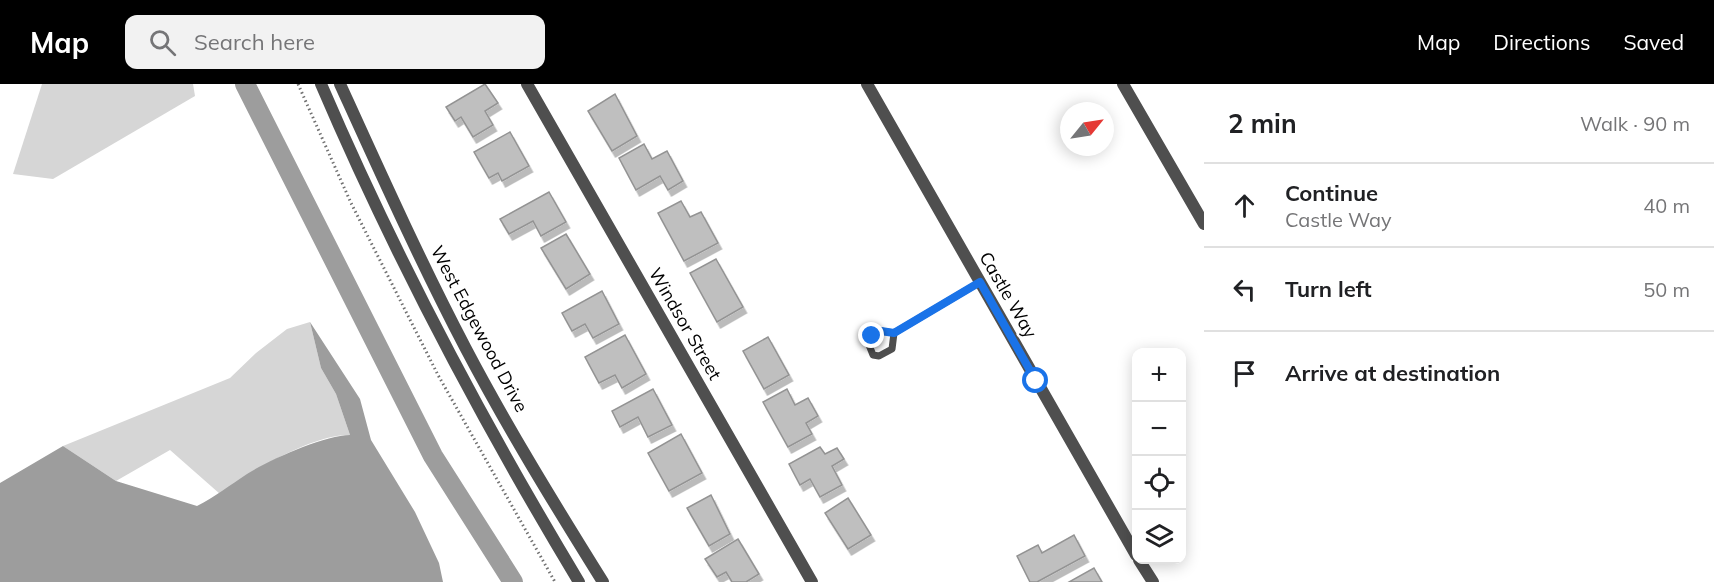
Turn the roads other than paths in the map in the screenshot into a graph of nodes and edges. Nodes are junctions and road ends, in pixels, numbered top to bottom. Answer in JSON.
{"nodes":[{"id":1,"x":321,"y":84,"type":"edge"},
{"id":2,"x":340,"y":84,"type":"edge"},
{"id":3,"x":527,"y":84,"type":"edge"},
{"id":4,"x":867,"y":84,"type":"edge"},
{"id":5,"x":1123,"y":84,"type":"edge"},
{"id":6,"x":1204,"y":224,"type":"edge"},
{"id":7,"x":980,"y":282,"type":"junction"},
{"id":8,"x":894,"y":333,"type":"dead end"},
{"id":9,"x":1132,"y":546,"type":"edge"},
{"id":10,"x":1142,"y":564,"type":"edge"},
{"id":11,"x":579,"y":582,"type":"edge"},
{"id":12,"x":603,"y":582,"type":"edge"},
{"id":13,"x":812,"y":582,"type":"edge"},
{"id":14,"x":1153,"y":582,"type":"edge"}],
"edges":[{"from":1,"to":11,"type":"street","name":"West Edgewood Drive"},
{"from":2,"to":12,"type":"street","name":"West Edgewood Drive"},
{"from":3,"to":13,"type":"street","name":"Windsor Street"},
{"from":4,"to":7,"type":"street","name":"Castle Way"},
{"from":5,"to":6,"type":"street"},
{"from":7,"to":8,"type":"lane"},
{"from":7,"to":9,"type":"street","name":"Castle Way"},
{"from":10,"to":14,"type":"street"}]}
